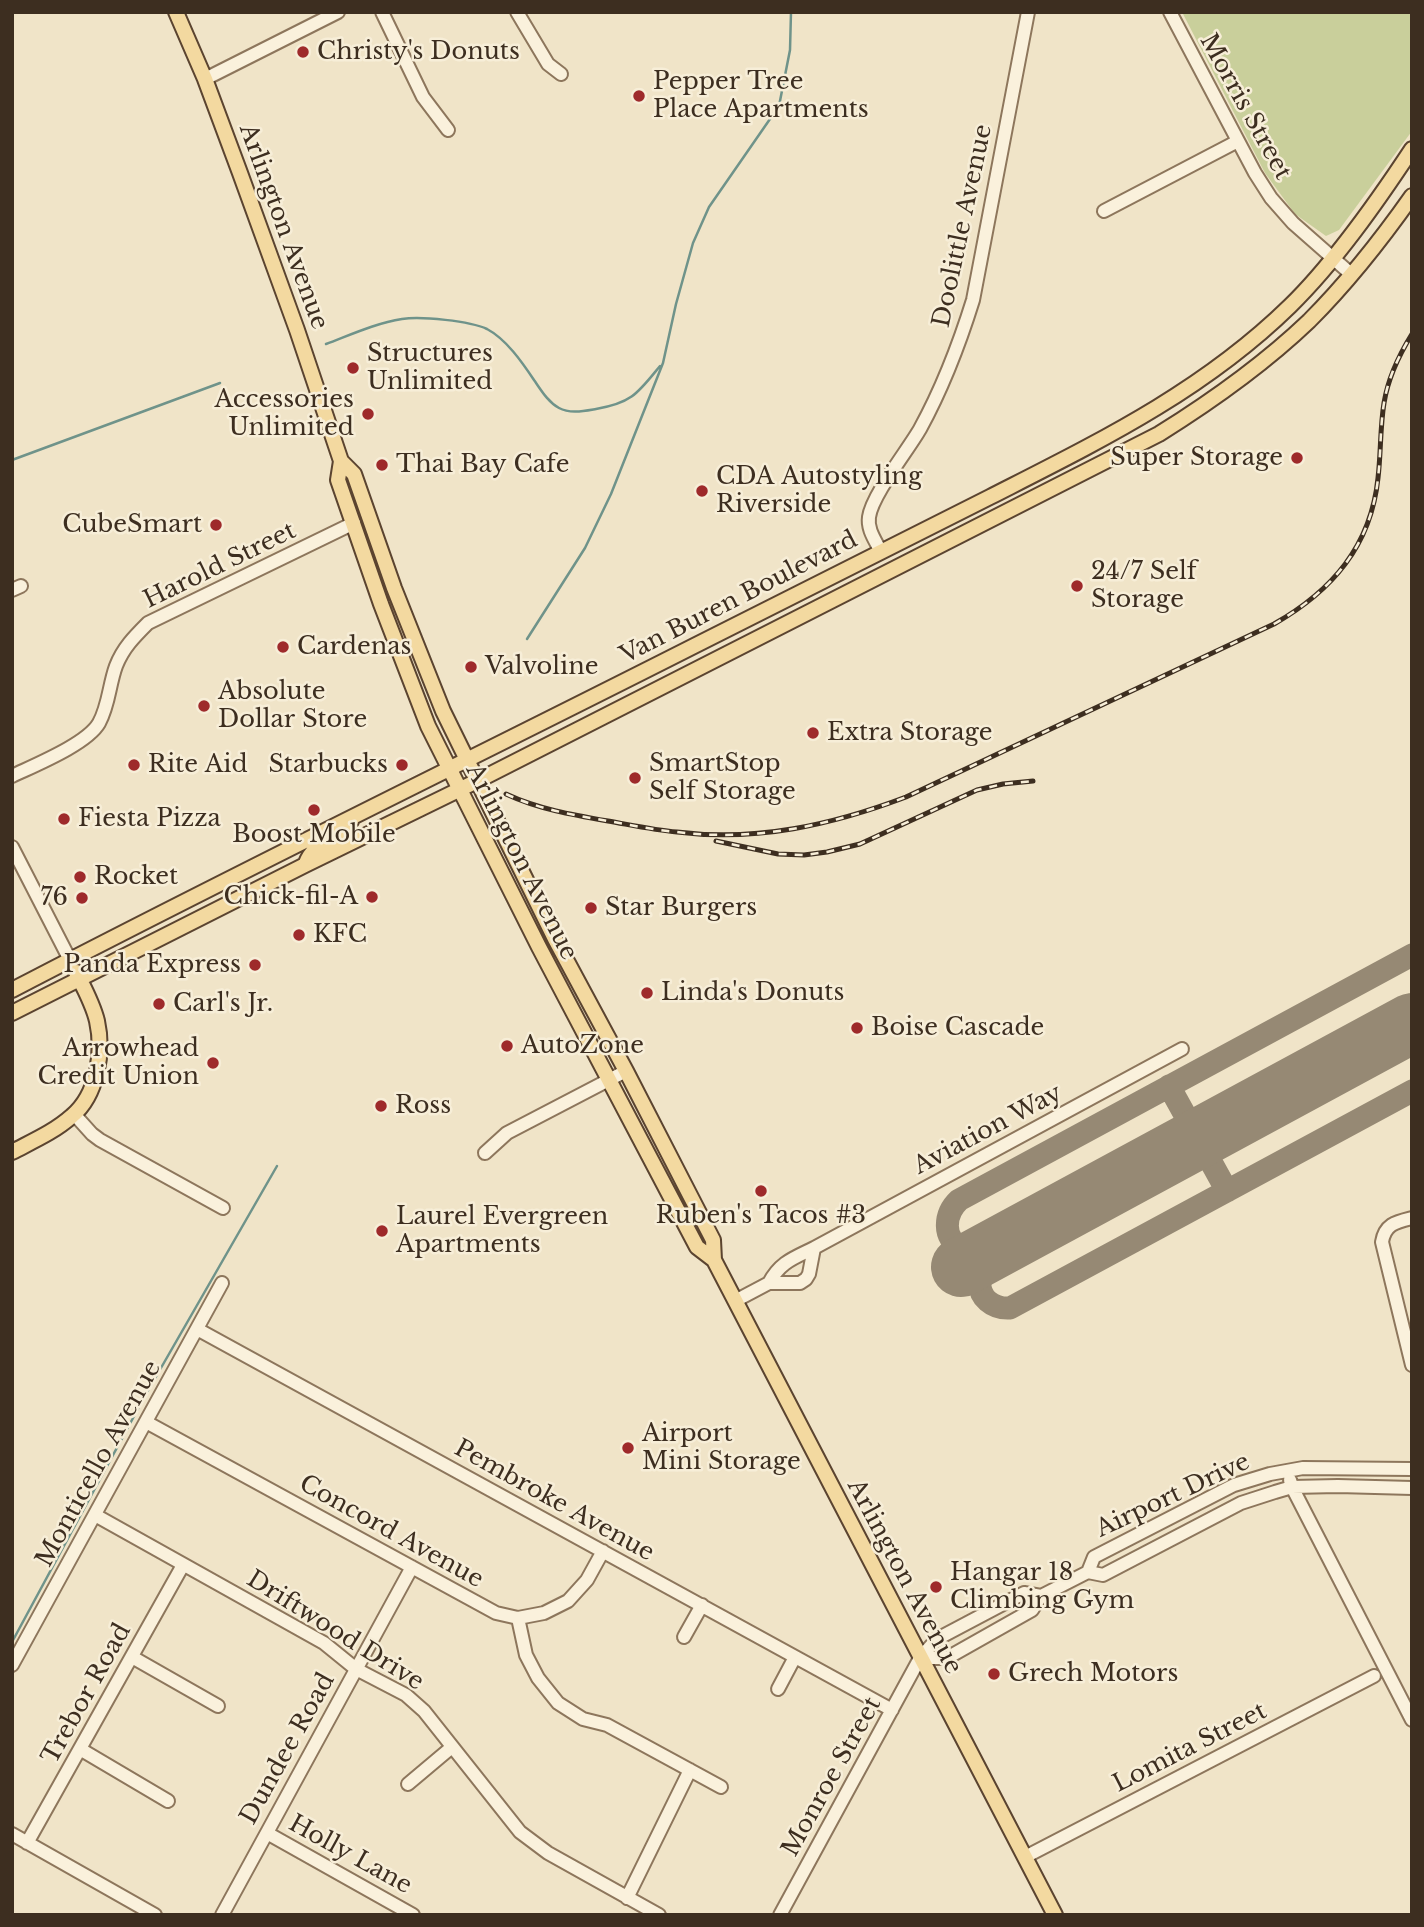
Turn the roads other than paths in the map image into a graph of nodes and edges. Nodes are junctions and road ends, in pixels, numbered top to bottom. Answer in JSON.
{"nodes":[{"id":1,"x":176,"y":12,"type":"edge"},
{"id":2,"x":338,"y":12,"type":"edge"},
{"id":3,"x":382,"y":12,"type":"edge"},
{"id":4,"x":517,"y":12,"type":"edge"},
{"id":5,"x":1028,"y":12,"type":"edge"},
{"id":6,"x":1171,"y":12,"type":"edge"},
{"id":7,"x":561,"y":74,"type":"dead end"},
{"id":8,"x":205,"y":79,"type":"junction"},
{"id":9,"x":448,"y":130,"type":"dead end"},
{"id":10,"x":1238,"y":141,"type":"junction"},
{"id":11,"x":1412,"y":149,"type":"edge"},
{"id":12,"x":1412,"y":196,"type":"edge"},
{"id":13,"x":1104,"y":211,"type":"dead end"},
{"id":14,"x":1332,"y":258,"type":"junction"},
{"id":15,"x":1351,"y":274,"type":"junction"},
{"id":16,"x":341,"y":461,"type":"junction"},
{"id":17,"x":354,"y":523,"type":"junction"},
{"id":18,"x":881,"y":552,"type":"junction"},
{"id":19,"x":387,"y":567,"type":"junction"},
{"id":20,"x":467,"y":759,"type":"junction"},
{"id":21,"x":449,"y":769,"type":"junction"},
{"id":22,"x":12,"y":776,"type":"edge"},
{"id":23,"x":477,"y":781,"type":"junction"},
{"id":24,"x":459,"y":790,"type":"junction"},
{"id":25,"x":354,"y":817,"type":"junction"},
{"id":26,"x":295,"y":846,"type":"junction"},
{"id":27,"x":12,"y":847,"type":"edge"},
{"id":28,"x":305,"y":865,"type":"junction"},
{"id":29,"x":230,"y":903,"type":"junction"},
{"id":30,"x":70,"y":960,"type":"junction"},
{"id":31,"x":79,"y":979,"type":"junction"},
{"id":32,"x":12,"y":990,"type":"edge"},
{"id":33,"x":12,"y":1013,"type":"edge"},
{"id":34,"x":1182,"y":1049,"type":"dead end"},
{"id":35,"x":626,"y":1070,"type":"junction"},
{"id":36,"x":608,"y":1080,"type":"junction"},
{"id":37,"x":74,"y":1114,"type":"junction"},
{"id":38,"x":12,"y":1152,"type":"edge"},
{"id":39,"x":485,"y":1153,"type":"dead end"},
{"id":40,"x":223,"y":1208,"type":"dead end"},
{"id":41,"x":1412,"y":1218,"type":"edge"},
{"id":42,"x":814,"y":1248,"type":"junction"},
{"id":43,"x":713,"y":1260,"type":"junction"},
{"id":44,"x":222,"y":1283,"type":"dead end"},
{"id":45,"x":769,"y":1283,"type":"junction"},
{"id":46,"x":735,"y":1301,"type":"junction"},
{"id":47,"x":197,"y":1329,"type":"junction"},
{"id":48,"x":1412,"y":1365,"type":"edge"},
{"id":49,"x":146,"y":1422,"type":"junction"},
{"id":50,"x":1287,"y":1469,"type":"junction"},
{"id":51,"x":1412,"y":1469,"type":"edge"},
{"id":52,"x":1292,"y":1487,"type":"junction"},
{"id":53,"x":1412,"y":1488,"type":"edge"},
{"id":54,"x":95,"y":1515,"type":"junction"},
{"id":55,"x":603,"y":1551,"type":"junction"},
{"id":56,"x":183,"y":1565,"type":"junction"},
{"id":57,"x":412,"y":1567,"type":"junction"},
{"id":58,"x":1087,"y":1572,"type":"junction"},
{"id":59,"x":1041,"y":1596,"type":"junction"},
{"id":60,"x":702,"y":1605,"type":"junction"},
{"id":61,"x":518,"y":1618,"type":"junction"},
{"id":62,"x":684,"y":1637,"type":"dead end"},
{"id":63,"x":132,"y":1657,"type":"junction"},
{"id":64,"x":795,"y":1657,"type":"junction"},
{"id":65,"x":920,"y":1658,"type":"junction"},
{"id":66,"x":12,"y":1665,"type":"edge"},
{"id":67,"x":356,"y":1669,"type":"junction"},
{"id":68,"x":1374,"y":1676,"type":"dead end"},
{"id":69,"x":778,"y":1689,"type":"dead end"},
{"id":70,"x":218,"y":1706,"type":"dead end"},
{"id":71,"x":892,"y":1710,"type":"junction"},
{"id":72,"x":1412,"y":1720,"type":"edge"},
{"id":73,"x":452,"y":1746,"type":"junction"},
{"id":74,"x":80,"y":1749,"type":"junction"},
{"id":75,"x":690,"y":1770,"type":"junction"},
{"id":76,"x":408,"y":1784,"type":"dead end"},
{"id":77,"x":721,"y":1787,"type":"dead end"},
{"id":78,"x":168,"y":1801,"type":"dead end"},
{"id":79,"x":267,"y":1833,"type":"junction"},
{"id":80,"x":12,"y":1834,"type":"edge"},
{"id":81,"x":27,"y":1843,"type":"junction"},
{"id":82,"x":1025,"y":1857,"type":"junction"},
{"id":83,"x":627,"y":1898,"type":"junction"},
{"id":84,"x":155,"y":1915,"type":"edge"},
{"id":85,"x":222,"y":1915,"type":"edge"},
{"id":86,"x":413,"y":1915,"type":"edge"},
{"id":87,"x":659,"y":1915,"type":"edge"},
{"id":88,"x":780,"y":1915,"type":"edge"},
{"id":89,"x":1055,"y":1915,"type":"edge"}],
"edges":[{"from":1,"to":8,"type":"main road","name":"Arlington Avenue"},
{"from":2,"to":8,"type":"street"},
{"from":3,"to":9,"type":"street"},
{"from":4,"to":7,"type":"street"},
{"from":5,"to":18,"type":"street","name":"Doolittle Avenue"},
{"from":6,"to":10,"type":"street","name":"Morris Street"},
{"from":8,"to":16,"type":"main road","name":"Arlington Avenue"},
{"from":10,"to":13,"type":"street"},
{"from":10,"to":14,"type":"street","name":"Morris Street"},
{"from":11,"to":14,"type":"main road","name":"Van Buren Boulevard"},
{"from":12,"to":15,"type":"main road","name":"Van Buren Boulevard"},
{"from":14,"to":15,"type":"street","name":"Morris Street"},
{"from":14,"to":18,"type":"main road","name":"Van Buren Boulevard"},
{"from":15,"to":23,"type":"main road","name":"Van Buren Boulevard"},
{"from":16,"to":17,"type":"main road","name":"Arlington Avenue"},
{"from":16,"to":19,"type":"main road","name":"Arlington Avenue"},
{"from":17,"to":19,"type":"main road"},
{"from":17,"to":21,"type":"main road","name":"Arlington Avenue"},
{"from":17,"to":22,"type":"street","name":"Harold Street"},
{"from":18,"to":20,"type":"main road","name":"Van Buren Boulevard"},
{"from":19,"to":20,"type":"main road","name":"Arlington Avenue"},
{"from":20,"to":21,"type":"main road","name":"Van Buren Boulevard"},
{"from":20,"to":23,"type":"main road","name":"Arlington Avenue"},
{"from":21,"to":24,"type":"main road","name":"Arlington Avenue"},
{"from":21,"to":25,"type":"main road","name":"Van Buren Boulevard"},
{"from":23,"to":24,"type":"main road","name":"Van Buren Boulevard"},
{"from":23,"to":35,"type":"main road","name":"Arlington Avenue"},
{"from":24,"to":28,"type":"main road","name":"Van Buren Boulevard"},
{"from":24,"to":36,"type":"main road","name":"Arlington Avenue"},
{"from":25,"to":26,"type":"main road","name":"Van Buren Boulevard"},
{"from":25,"to":28,"type":"main road"},
{"from":26,"to":29,"type":"main road"},
{"from":26,"to":30,"type":"main road","name":"Van Buren Boulevard"},
{"from":27,"to":30,"type":"street"},
{"from":28,"to":29,"type":"main road","name":"Van Buren Boulevard"},
{"from":29,"to":31,"type":"main road","name":"Van Buren Boulevard"},
{"from":30,"to":31,"type":"main road"},
{"from":30,"to":32,"type":"main road","name":"Van Buren Boulevard"},
{"from":31,"to":33,"type":"main road","name":"Van Buren Boulevard"},
{"from":31,"to":37,"type":"main road"},
{"from":34,"to":42,"type":"street","name":"Aviation Way"},
{"from":35,"to":36,"type":"street"},
{"from":35,"to":43,"type":"main road","name":"Arlington Avenue"},
{"from":36,"to":39,"type":"street"},
{"from":36,"to":43,"type":"main road","name":"Arlington Avenue"},
{"from":37,"to":38,"type":"main road"},
{"from":37,"to":40,"type":"street"},
{"from":41,"to":48,"type":"street"},
{"from":42,"to":45,"type":"street","name":"Aviation Way"},
{"from":42,"to":45,"type":"street","name":"Aviation Way"},
{"from":43,"to":46,"type":"main road","name":"Arlington Avenue"},
{"from":44,"to":47,"type":"street","name":"Monticello Avenue"},
{"from":45,"to":46,"type":"street","name":"Aviation Way"},
{"from":46,"to":65,"type":"main road","name":"Arlington Avenue"},
{"from":47,"to":49,"type":"street","name":"Monticello Avenue"},
{"from":47,"to":55,"type":"street","name":"Pembroke Avenue"},
{"from":49,"to":54,"type":"street","name":"Monticello Avenue"},
{"from":49,"to":57,"type":"street","name":"Concord Avenue"},
{"from":50,"to":51,"type":"street","name":"Airport Drive"},
{"from":50,"to":52,"type":"street"},
{"from":50,"to":58,"type":"street","name":"Airport Drive"},
{"from":52,"to":53,"type":"street","name":"Airport Drive"},
{"from":52,"to":58,"type":"street","name":"Airport Drive"},
{"from":52,"to":72,"type":"street"},
{"from":54,"to":56,"type":"street","name":"Driftwood Drive"},
{"from":54,"to":66,"type":"street","name":"Monticello Avenue"},
{"from":55,"to":60,"type":"street","name":"Pembroke Avenue"},
{"from":55,"to":61,"type":"street"},
{"from":56,"to":63,"type":"street","name":"Trebor Road"},
{"from":56,"to":67,"type":"street","name":"Driftwood Drive"},
{"from":57,"to":61,"type":"street","name":"Concord Avenue"},
{"from":57,"to":67,"type":"street","name":"Dundee Road"},
{"from":58,"to":59,"type":"street","name":"Airport Drive"},
{"from":59,"to":65,"type":"street","name":"Airport Drive"},
{"from":59,"to":65,"type":"street","name":"Airport Drive"},
{"from":60,"to":62,"type":"street"},
{"from":60,"to":64,"type":"street","name":"Pembroke Avenue"},
{"from":61,"to":75,"type":"street"},
{"from":63,"to":70,"type":"street"},
{"from":63,"to":74,"type":"street","name":"Trebor Road"},
{"from":64,"to":69,"type":"street"},
{"from":64,"to":71,"type":"street","name":"Pembroke Avenue"},
{"from":65,"to":71,"type":"street","name":"Monroe Street"},
{"from":65,"to":82,"type":"main road","name":"Arlington Avenue"},
{"from":67,"to":73,"type":"street","name":"Driftwood Drive"},
{"from":67,"to":79,"type":"street","name":"Dundee Road"},
{"from":68,"to":82,"type":"street","name":"Lomita Street"},
{"from":71,"to":88,"type":"street","name":"Monroe Street"},
{"from":73,"to":76,"type":"street"},
{"from":73,"to":83,"type":"street","name":"Driftwood Drive"},
{"from":74,"to":78,"type":"street"},
{"from":74,"to":81,"type":"street","name":"Trebor Road"},
{"from":75,"to":77,"type":"street"},
{"from":75,"to":83,"type":"street"},
{"from":79,"to":85,"type":"street","name":"Dundee Road"},
{"from":79,"to":86,"type":"street","name":"Holly Lane"},
{"from":80,"to":81,"type":"street"},
{"from":81,"to":84,"type":"street"},
{"from":82,"to":89,"type":"main road","name":"Arlington Avenue"},
{"from":83,"to":87,"type":"street","name":"Driftwood Drive"}]}
